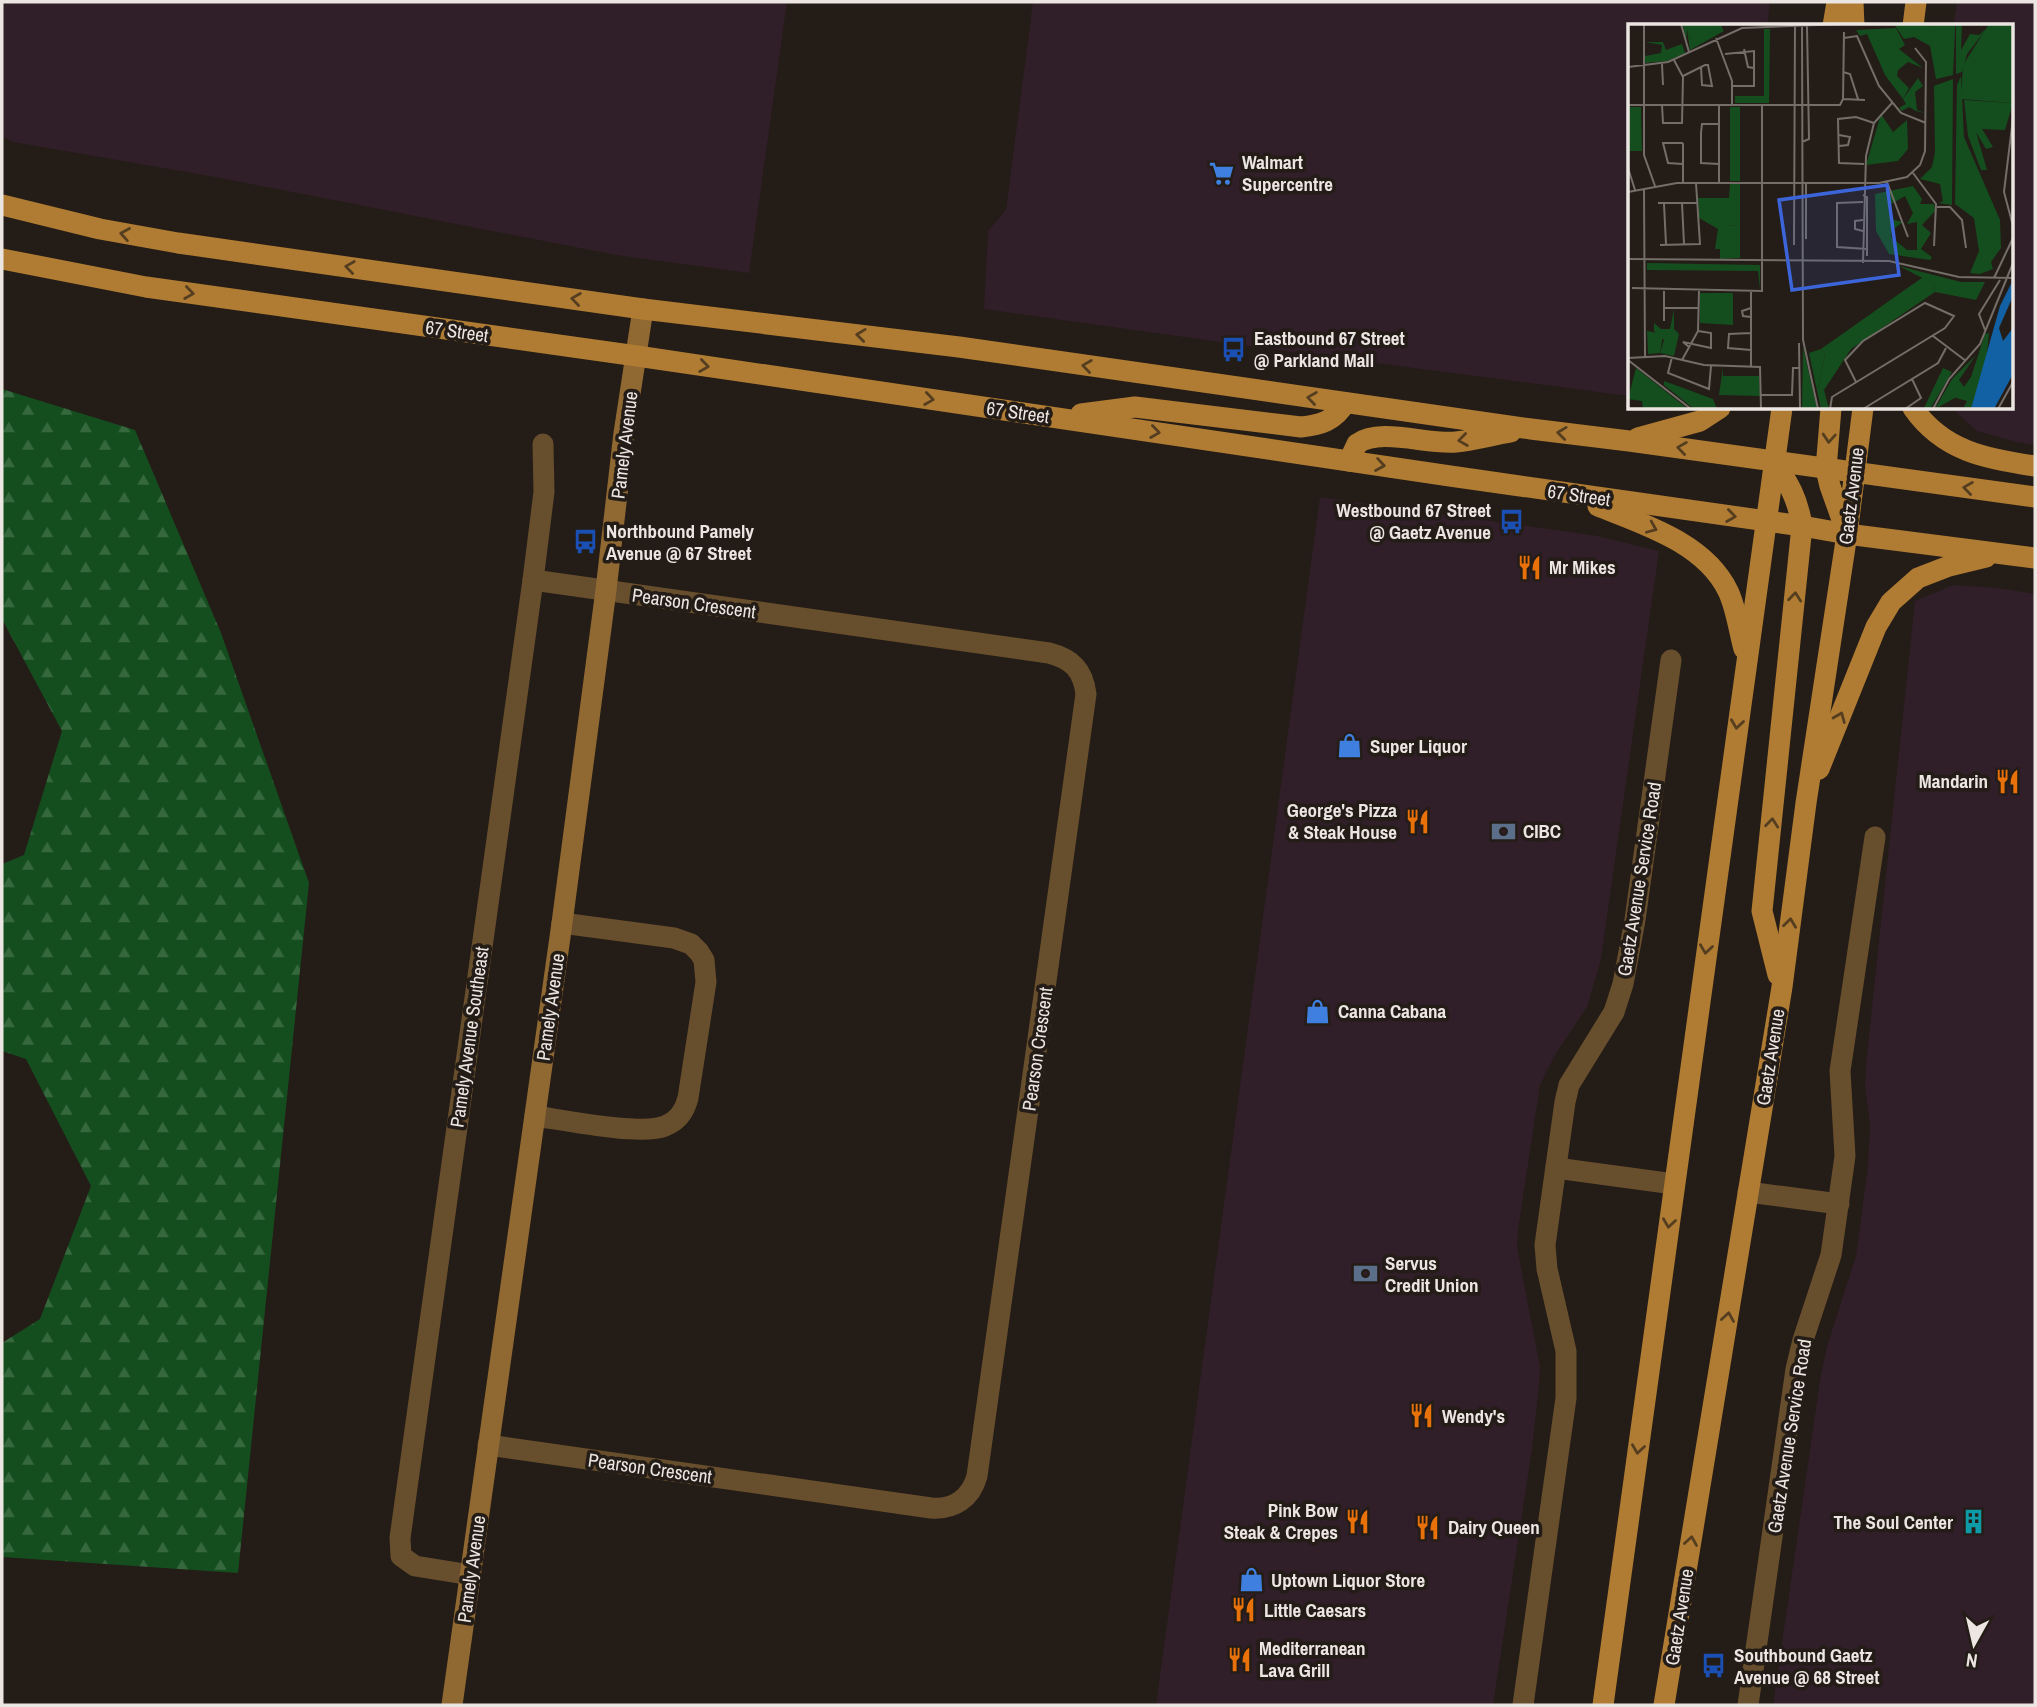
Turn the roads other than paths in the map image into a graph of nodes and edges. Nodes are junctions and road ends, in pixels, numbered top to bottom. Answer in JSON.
{"nodes":[{"id":1,"x":1837,"y":2,"type":"edge"},
{"id":2,"x":1853,"y":2,"type":"edge"},
{"id":3,"x":1916,"y":2,"type":"edge"},
{"id":4,"x":1833,"y":24,"type":"edge"},
{"id":5,"x":1854,"y":24,"type":"edge"},
{"id":6,"x":1913,"y":24,"type":"edge"},
{"id":7,"x":2,"y":205,"type":"edge"},
{"id":8,"x":2,"y":259,"type":"edge"},
{"id":9,"x":643,"y":309,"type":"junction"},
{"id":10,"x":637,"y":356,"type":"junction"},
{"id":11,"x":1345,"y":403,"type":"junction"},
{"id":12,"x":1717,"y":410,"type":"edge"},
{"id":13,"x":1782,"y":410,"type":"edge"},
{"id":14,"x":1831,"y":410,"type":"edge"},
{"id":15,"x":1863,"y":410,"type":"edge"},
{"id":16,"x":1914,"y":410,"type":"edge"},
{"id":17,"x":1055,"y":417,"type":"junction"},
{"id":18,"x":1531,"y":429,"type":"junction"},
{"id":19,"x":1629,"y":441,"type":"junction"},
{"id":20,"x":544,"y":444,"type":"dead end"},
{"id":21,"x":1349,"y":461,"type":"junction"},
{"id":22,"x":1774,"y":461,"type":"junction"},
{"id":23,"x":2035,"y":466,"type":"edge"},
{"id":24,"x":1826,"y":469,"type":"junction"},
{"id":25,"x":1855,"y":472,"type":"junction"},
{"id":26,"x":1566,"y":493,"type":"junction"},
{"id":27,"x":2035,"y":497,"type":"edge"},
{"id":28,"x":1767,"y":521,"type":"junction"},
{"id":29,"x":1802,"y":526,"type":"junction"},
{"id":30,"x":1847,"y":534,"type":"junction"},
{"id":31,"x":2003,"y":554,"type":"junction"},
{"id":32,"x":2035,"y":558,"type":"edge"},
{"id":33,"x":533,"y":580,"type":"junction"},
{"id":34,"x":606,"y":590,"type":"junction"},
{"id":35,"x":1746,"y":656,"type":"junction"},
{"id":36,"x":1671,"y":660,"type":"dead end"},
{"id":37,"x":1806,"y":803,"type":"junction"},
{"id":38,"x":1875,"y":838,"type":"dead end"},
{"id":39,"x":562,"y":923,"type":"junction"},
{"id":40,"x":1782,"y":987,"type":"junction"},
{"id":41,"x":535,"y":1116,"type":"junction"},
{"id":42,"x":1556,"y":1168,"type":"junction"},
{"id":43,"x":1674,"y":1184,"type":"junction"},
{"id":44,"x":1748,"y":1192,"type":"junction"},
{"id":45,"x":1839,"y":1204,"type":"junction"},
{"id":46,"x":488,"y":1446,"type":"junction"},
{"id":47,"x":471,"y":1575,"type":"junction"},
{"id":48,"x":452,"y":1705,"type":"edge"},
{"id":49,"x":1523,"y":1705,"type":"edge"},
{"id":50,"x":1603,"y":1705,"type":"edge"},
{"id":51,"x":1664,"y":1705,"type":"edge"},
{"id":52,"x":1748,"y":1705,"type":"edge"}],
"edges":[{"from":1,"to":4,"type":"main road"},
{"from":2,"to":5,"type":"main road"},
{"from":3,"to":6,"type":"main road"},
{"from":9,"to":7,"type":"main road","one_way":true},
{"from":8,"to":10,"type":"main road","name":"67 Street","one_way":true},
{"from":9,"to":10,"type":"street","name":"Pamely Avenue"},
{"from":11,"to":9,"type":"main road","one_way":true},
{"from":10,"to":17,"type":"main road","name":"67 Street","one_way":true},
{"from":10,"to":34,"type":"street","name":"Pamely Avenue"},
{"from":11,"to":17,"type":"main road"},
{"from":11,"to":18,"type":"main road"},
{"from":12,"to":19,"type":"main road"},
{"from":13,"to":22,"type":"main road"},
{"from":14,"to":24,"type":"main road","one_way":true},
{"from":15,"to":25,"type":"main road","name":"Gaetz Avenue"},
{"from":16,"to":23,"type":"main road"},
{"from":17,"to":21,"type":"main road","name":"67 Street","one_way":true},
{"from":19,"to":18,"type":"main road","one_way":true},
{"from":18,"to":21,"type":"main road","one_way":true},
{"from":22,"to":19,"type":"main road","one_way":true},
{"from":20,"to":33,"type":"street","name":"Pamely Avenue Southeast"},
{"from":21,"to":26,"type":"main road","name":"67 Street","one_way":true},
{"from":22,"to":24,"type":"main road"},
{"from":22,"to":28,"type":"main road"},
{"from":22,"to":29,"type":"main road"},
{"from":24,"to":25,"type":"main road"},
{"from":24,"to":30,"type":"main road"},
{"from":27,"to":25,"type":"main road","one_way":true},
{"from":25,"to":30,"type":"main road","name":"Gaetz Avenue"},
{"from":26,"to":28,"type":"main road","name":"67 Street","one_way":true},
{"from":26,"to":35,"type":"main road","one_way":true},
{"from":28,"to":29,"type":"main road","name":"67 Street"},
{"from":28,"to":35,"type":"main road"},
{"from":29,"to":30,"type":"main road","name":"67 Street"},
{"from":40,"to":29,"type":"main road","one_way":true},
{"from":30,"to":31,"type":"main road","name":"67 Street"},
{"from":30,"to":37,"type":"main road","name":"Gaetz Avenue"},
{"from":31,"to":32,"type":"main road","name":"67 Street"},
{"from":37,"to":31,"type":"main road","one_way":true},
{"from":33,"to":34,"type":"street","name":"Pearson Crescent"},
{"from":33,"to":47,"type":"street","name":"Pamely Avenue Southeast"},
{"from":34,"to":39,"type":"street","name":"Pamely Avenue"},
{"from":34,"to":46,"type":"street","name":"Pearson Crescent"},
{"from":35,"to":43,"type":"main road","one_way":true},
{"from":36,"to":42,"type":"street","name":"Gaetz Avenue Service Road"},
{"from":40,"to":37,"type":"main road","name":"Gaetz Avenue","one_way":true},
{"from":38,"to":45,"type":"street","name":"Gaetz Avenue Service Road"},
{"from":39,"to":41,"type":"street","name":"Pamely Avenue"},
{"from":39,"to":41,"type":"street"},
{"from":40,"to":44,"type":"main road","name":"Gaetz Avenue"},
{"from":41,"to":46,"type":"street","name":"Pamely Avenue"},
{"from":42,"to":43,"type":"street"},
{"from":42,"to":49,"type":"street","name":"Gaetz Avenue Service Road"},
{"from":43,"to":50,"type":"main road","one_way":true},
{"from":44,"to":45,"type":"street"},
{"from":51,"to":44,"type":"main road","name":"Gaetz Avenue","one_way":true},
{"from":45,"to":52,"type":"street","name":"Gaetz Avenue Service Road"},
{"from":46,"to":47,"type":"street","name":"Pamely Avenue"},
{"from":47,"to":48,"type":"street","name":"Pamely Avenue"}]}
